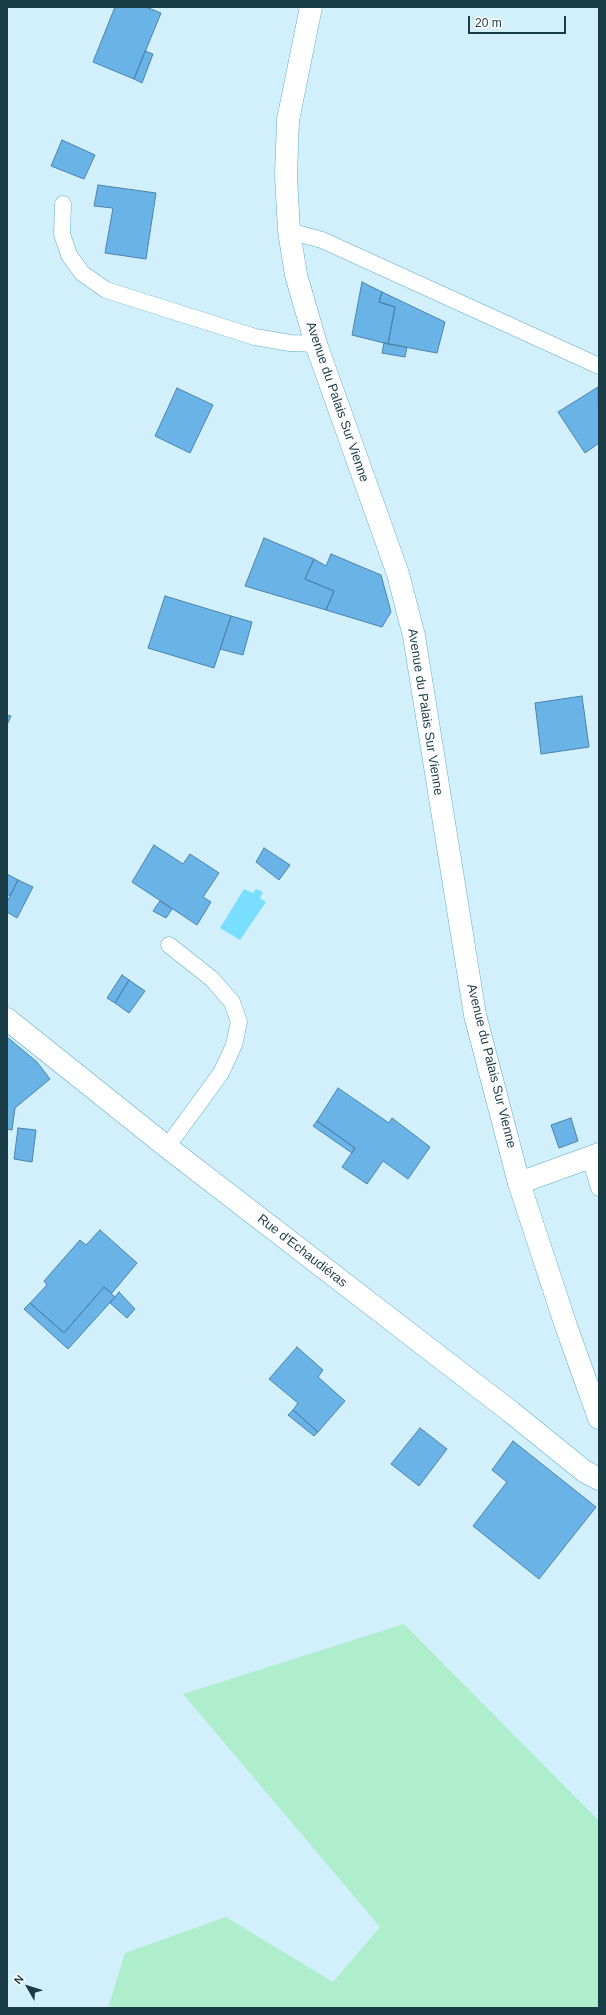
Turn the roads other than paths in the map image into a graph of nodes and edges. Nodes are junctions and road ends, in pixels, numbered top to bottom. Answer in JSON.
{"nodes":[{"id":1,"x":312,"y":7,"type":"edge"},
{"id":2,"x":63,"y":204,"type":"dead end"},
{"id":3,"x":289,"y":231,"type":"junction"},
{"id":4,"x":316,"y":344,"type":"junction"},
{"id":5,"x":599,"y":366,"type":"edge"},
{"id":6,"x":169,"y":944,"type":"dead end"},
{"id":7,"x":7,"y":1019,"type":"edge"},
{"id":8,"x":167,"y":1147,"type":"junction"},
{"id":9,"x":594,"y":1156,"type":"edge"},
{"id":10,"x":519,"y":1183,"type":"junction"},
{"id":11,"x":599,"y":1188,"type":"edge"},
{"id":12,"x":599,"y":1418,"type":"edge"},
{"id":13,"x":599,"y":1479,"type":"edge"}],
"edges":[{"from":1,"to":3,"type":"main road","name":"Avenue du Palais Sur Vienne"},
{"from":2,"to":4,"type":"lane"},
{"from":3,"to":4,"type":"main road","name":"Avenue du Palais Sur Vienne"},
{"from":3,"to":5,"type":"lane"},
{"from":4,"to":10,"type":"main road","name":"Avenue du Palais Sur Vienne"},
{"from":6,"to":8,"type":"lane"},
{"from":7,"to":8,"type":"main road","name":"Rue d'Echaudiéras"},
{"from":8,"to":13,"type":"main road","name":"Rue d'Echaudiéras"},
{"from":9,"to":10,"type":"main road"},
{"from":9,"to":11,"type":"lane"},
{"from":10,"to":12,"type":"main road","name":"Avenue du Palais Sur Vienne"}]}
